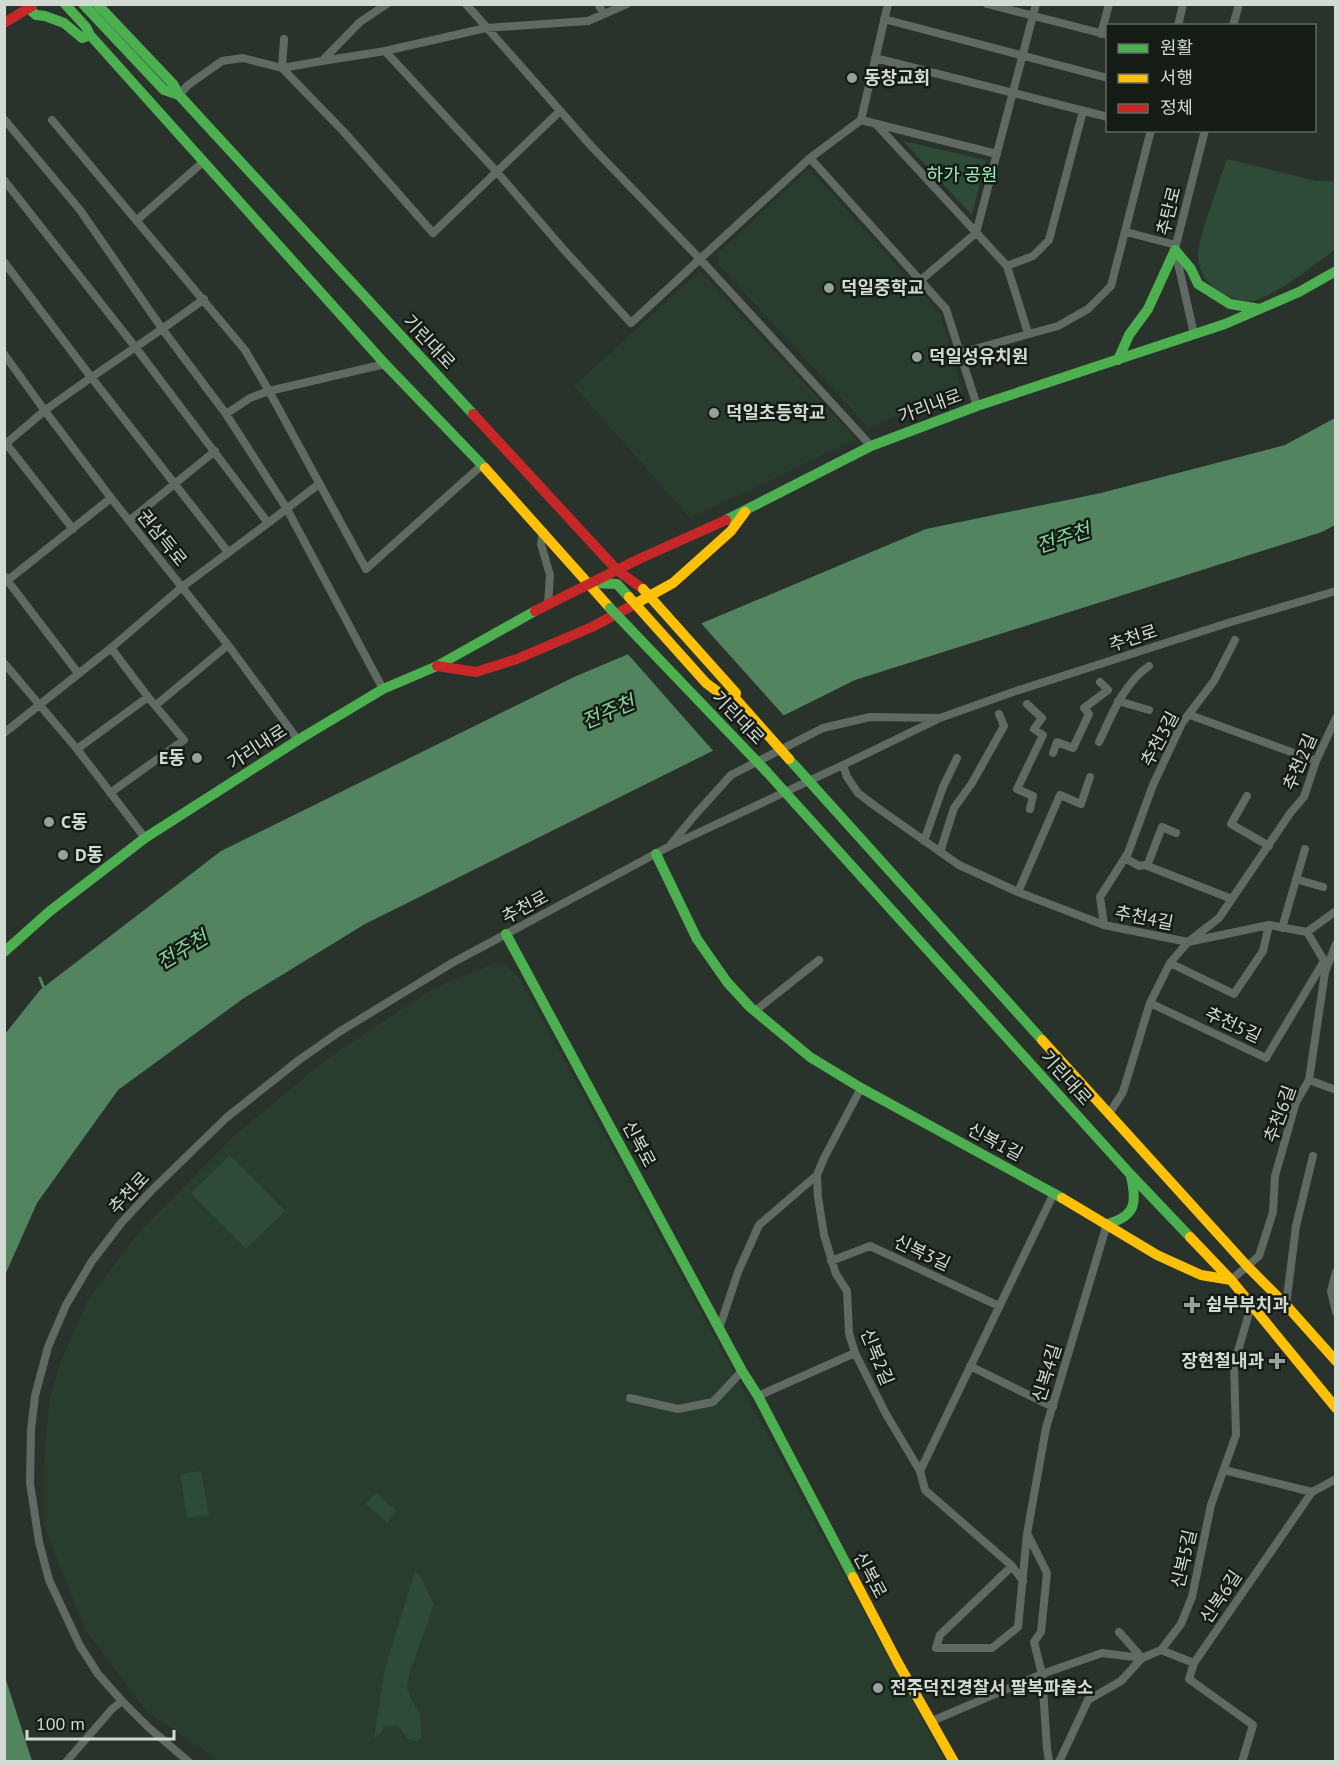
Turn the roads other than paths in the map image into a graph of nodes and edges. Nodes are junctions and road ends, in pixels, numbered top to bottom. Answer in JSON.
{"nodes":[{"id":1,"x":65,"y":4,"type":"edge"},
{"id":2,"x":83,"y":4,"type":"edge"},
{"id":3,"x":387,"y":4,"type":"edge"},
{"id":4,"x":466,"y":4,"type":"edge"},
{"id":5,"x":598,"y":4,"type":"edge"},
{"id":6,"x":627,"y":4,"type":"edge"},
{"id":7,"x":888,"y":4,"type":"edge"},
{"id":8,"x":987,"y":4,"type":"edge"},
{"id":9,"x":1036,"y":4,"type":"edge"},
{"id":10,"x":1109,"y":4,"type":"edge"},
{"id":11,"x":1183,"y":4,"type":"edge"},
{"id":12,"x":1239,"y":4,"type":"edge"},
{"id":13,"x":28,"y":6,"type":"edge"},
{"id":14,"x":104,"y":7,"type":"edge"},
{"id":15,"x":604,"y":15,"type":"junction"},
{"id":16,"x":4,"y":16,"type":"edge"},
{"id":17,"x":1033,"y":16,"type":"junction"},
{"id":18,"x":884,"y":19,"type":"junction"},
{"id":19,"x":4,"y":23,"type":"edge"},
{"id":20,"x":1178,"y":24,"type":"edge"},
{"id":21,"x":1234,"y":24,"type":"edge"},
{"id":22,"x":486,"y":28,"type":"junction"},
{"id":23,"x":1104,"y":34,"type":"edge"},
{"id":24,"x":90,"y":35,"type":"junction"},
{"id":25,"x":284,"y":39,"type":"dead end"},
{"id":26,"x":385,"y":51,"type":"junction"},
{"id":27,"x":1023,"y":56,"type":"junction"},
{"id":28,"x":875,"y":58,"type":"junction"},
{"id":29,"x":322,"y":61,"type":"junction"},
{"id":30,"x":282,"y":68,"type":"junction"},
{"id":31,"x":1106,"y":78,"type":"edge"},
{"id":32,"x":1013,"y":93,"type":"junction"},
{"id":33,"x":179,"y":95,"type":"junction"},
{"id":34,"x":560,"y":111,"type":"junction"},
{"id":35,"x":1083,"y":111,"type":"junction"},
{"id":36,"x":1106,"y":117,"type":"edge"},
{"id":37,"x":4,"y":119,"type":"edge"},
{"id":38,"x":52,"y":120,"type":"dead end"},
{"id":39,"x":861,"y":120,"type":"junction"},
{"id":40,"x":876,"y":124,"type":"junction"},
{"id":41,"x":1151,"y":132,"type":"edge"},
{"id":42,"x":1205,"y":132,"type":"edge"},
{"id":43,"x":997,"y":154,"type":"junction"},
{"id":44,"x":810,"y":158,"type":"junction"},
{"id":45,"x":203,"y":162,"type":"junction"},
{"id":46,"x":496,"y":171,"type":"junction"},
{"id":47,"x":6,"y":186,"type":"edge"},
{"id":48,"x":137,"y":220,"type":"junction"},
{"id":49,"x":1126,"y":232,"type":"junction"},
{"id":50,"x":976,"y":233,"type":"junction"},
{"id":51,"x":1176,"y":248,"type":"junction"},
{"id":52,"x":700,"y":259,"type":"junction"},
{"id":53,"x":4,"y":262,"type":"edge"},
{"id":54,"x":1007,"y":267,"type":"junction"},
{"id":55,"x":1335,"y":271,"type":"edge"},
{"id":56,"x":921,"y":280,"type":"junction"},
{"id":57,"x":204,"y":299,"type":"junction"},
{"id":58,"x":1262,"y":309,"type":"junction"},
{"id":59,"x":163,"y":330,"type":"junction"},
{"id":60,"x":1028,"y":333,"type":"junction"},
{"id":61,"x":1194,"y":334,"type":"junction"},
{"id":62,"x":136,"y":348,"type":"junction"},
{"id":63,"x":960,"y":353,"type":"junction"},
{"id":64,"x":4,"y":354,"type":"edge"},
{"id":65,"x":1118,"y":360,"type":"junction"},
{"id":66,"x":385,"y":364,"type":"junction"},
{"id":67,"x":92,"y":377,"type":"junction"},
{"id":68,"x":269,"y":391,"type":"junction"},
{"id":69,"x":976,"y":406,"type":"junction"},
{"id":70,"x":45,"y":411,"type":"junction"},
{"id":71,"x":226,"y":414,"type":"junction"},
{"id":72,"x":5,"y":443,"type":"edge"},
{"id":73,"x":871,"y":446,"type":"junction"},
{"id":74,"x":215,"y":451,"type":"junction"},
{"id":75,"x":482,"y":465,"type":"junction"},
{"id":76,"x":175,"y":484,"type":"junction"},
{"id":77,"x":319,"y":484,"type":"junction"},
{"id":78,"x":111,"y":498,"type":"junction"},
{"id":79,"x":287,"y":509,"type":"junction"},
{"id":80,"x":747,"y":510,"type":"junction"},
{"id":81,"x":129,"y":521,"type":"junction"},
{"id":82,"x":268,"y":523,"type":"junction"},
{"id":83,"x":73,"y":529,"type":"junction"},
{"id":84,"x":543,"y":531,"type":"junction"},
{"id":85,"x":228,"y":552,"type":"junction"},
{"id":86,"x":617,"y":570,"type":"junction"},
{"id":87,"x":6,"y":578,"type":"edge"},
{"id":88,"x":588,"y":583,"type":"junction"},
{"id":89,"x":182,"y":587,"type":"junction"},
{"id":90,"x":1335,"y":591,"type":"edge"},
{"id":91,"x":548,"y":604,"type":"junction"},
{"id":92,"x":1235,"y":640,"type":"dead end"},
{"id":93,"x":228,"y":645,"type":"junction"},
{"id":94,"x":111,"y":648,"type":"junction"},
{"id":95,"x":4,"y":663,"type":"edge"},
{"id":96,"x":437,"y":666,"type":"junction"},
{"id":97,"x":1149,"y":666,"type":"dead end"},
{"id":98,"x":78,"y":673,"type":"junction"},
{"id":99,"x":1100,"y":682,"type":"dead end"},
{"id":100,"x":383,"y":689,"type":"junction"},
{"id":101,"x":148,"y":697,"type":"junction"},
{"id":102,"x":735,"y":698,"type":"junction"},
{"id":103,"x":1118,"y":701,"type":"junction"},
{"id":104,"x":1027,"y":704,"type":"dead end"},
{"id":105,"x":39,"y":705,"type":"junction"},
{"id":106,"x":156,"y":705,"type":"junction"},
{"id":107,"x":1149,"y":710,"type":"dead end"},
{"id":108,"x":999,"y":714,"type":"dead end"},
{"id":109,"x":1190,"y":715,"type":"junction"},
{"id":110,"x":940,"y":718,"type":"junction"},
{"id":111,"x":1335,"y":718,"type":"edge"},
{"id":112,"x":4,"y":733,"type":"edge"},
{"id":113,"x":298,"y":740,"type":"junction"},
{"id":114,"x":1099,"y":742,"type":"dead end"},
{"id":115,"x":77,"y":749,"type":"junction"},
{"id":116,"x":1053,"y":753,"type":"dead end"},
{"id":117,"x":957,"y":758,"type":"dead end"},
{"id":118,"x":1316,"y":761,"type":"junction"},
{"id":119,"x":843,"y":765,"type":"junction"},
{"id":120,"x":1090,"y":777,"type":"dead end"},
{"id":121,"x":808,"y":781,"type":"junction"},
{"id":122,"x":784,"y":792,"type":"junction"},
{"id":123,"x":110,"y":793,"type":"junction"},
{"id":124,"x":1247,"y":796,"type":"dead end"},
{"id":125,"x":1030,"y":809,"type":"dead end"},
{"id":126,"x":1176,"y":833,"type":"dead end"},
{"id":127,"x":146,"y":838,"type":"junction"},
{"id":128,"x":924,"y":841,"type":"junction"},
{"id":129,"x":669,"y":846,"type":"junction"},
{"id":130,"x":1269,"y":846,"type":"junction"},
{"id":131,"x":1305,"y":849,"type":"dead end"},
{"id":132,"x":940,"y":852,"type":"junction"},
{"id":133,"x":656,"y":854,"type":"junction"},
{"id":134,"x":1125,"y":858,"type":"junction"},
{"id":135,"x":1147,"y":866,"type":"junction"},
{"id":136,"x":1296,"y":879,"type":"junction"},
{"id":137,"x":1323,"y":887,"type":"dead end"},
{"id":138,"x":1018,"y":891,"type":"junction"},
{"id":139,"x":1232,"y":899,"type":"junction"},
{"id":140,"x":1335,"y":910,"type":"edge"},
{"id":141,"x":1104,"y":925,"type":"junction"},
{"id":142,"x":1269,"y":925,"type":"junction"},
{"id":143,"x":1282,"y":928,"type":"junction"},
{"id":144,"x":1307,"y":932,"type":"junction"},
{"id":145,"x":506,"y":934,"type":"junction"},
{"id":146,"x":1188,"y":942,"type":"junction"},
{"id":147,"x":1335,"y":944,"type":"edge"},
{"id":148,"x":4,"y":952,"type":"edge"},
{"id":149,"x":819,"y":960,"type":"dead end"},
{"id":150,"x":1170,"y":963,"type":"junction"},
{"id":151,"x":1326,"y":963,"type":"junction"},
{"id":152,"x":1150,"y":1003,"type":"junction"},
{"id":153,"x":755,"y":1011,"type":"junction"},
{"id":154,"x":1309,"y":1080,"type":"junction"},
{"id":155,"x":861,"y":1089,"type":"junction"},
{"id":156,"x":1335,"y":1090,"type":"edge"},
{"id":157,"x":1109,"y":1114,"type":"junction"},
{"id":158,"x":1313,"y":1156,"type":"dead end"},
{"id":159,"x":817,"y":1175,"type":"junction"},
{"id":160,"x":1131,"y":1175,"type":"junction"},
{"id":161,"x":1054,"y":1193,"type":"junction"},
{"id":162,"x":1107,"y":1224,"type":"junction"},
{"id":163,"x":831,"y":1261,"type":"junction"},
{"id":164,"x":1248,"y":1267,"type":"junction"},
{"id":165,"x":1335,"y":1272,"type":"edge"},
{"id":166,"x":1230,"y":1281,"type":"junction"},
{"id":167,"x":1286,"y":1305,"type":"junction"},
{"id":168,"x":999,"y":1306,"type":"junction"},
{"id":169,"x":1251,"y":1306,"type":"junction"},
{"id":170,"x":1335,"y":1311,"type":"edge"},
{"id":171,"x":719,"y":1329,"type":"junction"},
{"id":172,"x":855,"y":1353,"type":"junction"},
{"id":173,"x":1335,"y":1358,"type":"edge"},
{"id":174,"x":970,"y":1366,"type":"junction"},
{"id":175,"x":741,"y":1371,"type":"junction"},
{"id":176,"x":758,"y":1396,"type":"junction"},
{"id":177,"x":630,"y":1398,"type":"dead end"},
{"id":178,"x":1053,"y":1407,"type":"junction"},
{"id":179,"x":1335,"y":1408,"type":"edge"},
{"id":180,"x":1224,"y":1470,"type":"junction"},
{"id":181,"x":920,"y":1471,"type":"junction"},
{"id":182,"x":1335,"y":1479,"type":"edge"},
{"id":183,"x":1312,"y":1492,"type":"junction"},
{"id":184,"x":1028,"y":1534,"type":"junction"},
{"id":185,"x":1012,"y":1566,"type":"junction"},
{"id":186,"x":1023,"y":1581,"type":"junction"},
{"id":187,"x":1119,"y":1632,"type":"dead end"},
{"id":188,"x":1161,"y":1650,"type":"junction"},
{"id":189,"x":1142,"y":1658,"type":"junction"},
{"id":190,"x":1194,"y":1664,"type":"junction"},
{"id":191,"x":1042,"y":1674,"type":"junction"},
{"id":192,"x":122,"y":1701,"type":"junction"},
{"id":193,"x":932,"y":1722,"type":"junction"},
{"id":194,"x":66,"y":1761,"type":"edge"},
{"id":195,"x":189,"y":1761,"type":"edge"},
{"id":196,"x":954,"y":1761,"type":"edge"},
{"id":197,"x":1049,"y":1761,"type":"edge"},
{"id":198,"x":1059,"y":1761,"type":"edge"},
{"id":199,"x":1242,"y":1761,"type":"edge"}],
"edges":[{"from":1,"to":24,"type":"street","name":"기린대로"},
{"from":2,"to":33,"type":"street"},
{"from":3,"to":29,"type":"street"},
{"from":4,"to":22,"type":"street"},
{"from":5,"to":15,"type":"street"},
{"from":6,"to":15,"type":"street"},
{"from":7,"to":18,"type":"street"},
{"from":8,"to":17,"type":"street"},
{"from":9,"to":17,"type":"street"},
{"from":10,"to":23,"type":"street"},
{"from":11,"to":20,"type":"street"},
{"from":12,"to":21,"type":"street"},
{"from":13,"to":16,"type":"street"},
{"from":13,"to":19,"type":"street"},
{"from":13,"to":24,"type":"street"},
{"from":14,"to":33,"type":"street","name":"기린대로"},
{"from":15,"to":22,"type":"street"},
{"from":17,"to":23,"type":"street"},
{"from":17,"to":27,"type":"street"},
{"from":18,"to":27,"type":"street"},
{"from":18,"to":28,"type":"street"},
{"from":22,"to":26,"type":"street"},
{"from":22,"to":34,"type":"street"},
{"from":24,"to":45,"type":"street","name":"기린대로"},
{"from":25,"to":30,"type":"street"},
{"from":26,"to":29,"type":"street"},
{"from":26,"to":46,"type":"street"},
{"from":27,"to":31,"type":"street"},
{"from":27,"to":32,"type":"street"},
{"from":28,"to":32,"type":"street"},
{"from":28,"to":39,"type":"street"},
{"from":29,"to":30,"type":"street"},
{"from":30,"to":33,"type":"street"},
{"from":30,"to":46,"type":"street"},
{"from":32,"to":35,"type":"street"},
{"from":32,"to":43,"type":"street"},
{"from":33,"to":86,"type":"street","name":"기린대로"},
{"from":34,"to":46,"type":"street"},
{"from":34,"to":52,"type":"street"},
{"from":35,"to":36,"type":"street"},
{"from":35,"to":54,"type":"street"},
{"from":37,"to":59,"type":"street"},
{"from":38,"to":48,"type":"street"},
{"from":39,"to":40,"type":"street"},
{"from":39,"to":44,"type":"street"},
{"from":40,"to":43,"type":"street"},
{"from":40,"to":50,"type":"street"},
{"from":41,"to":49,"type":"street"},
{"from":42,"to":51,"type":"street","name":"추탄로"},
{"from":43,"to":50,"type":"street"},
{"from":44,"to":52,"type":"street"},
{"from":44,"to":56,"type":"street"},
{"from":45,"to":48,"type":"street"},
{"from":45,"to":66,"type":"street","name":"기린대로"},
{"from":46,"to":52,"type":"street"},
{"from":47,"to":62,"type":"street"},
{"from":48,"to":57,"type":"street"},
{"from":49,"to":51,"type":"street"},
{"from":49,"to":60,"type":"street"},
{"from":50,"to":54,"type":"street"},
{"from":50,"to":56,"type":"street"},
{"from":51,"to":58,"type":"street"},
{"from":51,"to":61,"type":"street","name":"추탄로"},
{"from":51,"to":65,"type":"street"},
{"from":52,"to":73,"type":"street"},
{"from":53,"to":67,"type":"street"},
{"from":54,"to":60,"type":"street"},
{"from":55,"to":58,"type":"street","name":"가리내로"},
{"from":56,"to":63,"type":"street"},
{"from":57,"to":59,"type":"street"},
{"from":57,"to":68,"type":"street"},
{"from":58,"to":61,"type":"street","name":"가리내로"},
{"from":59,"to":62,"type":"street"},
{"from":59,"to":71,"type":"street"},
{"from":60,"to":63,"type":"street"},
{"from":61,"to":65,"type":"street","name":"가리내로"},
{"from":62,"to":67,"type":"street"},
{"from":62,"to":74,"type":"street"},
{"from":63,"to":69,"type":"street"},
{"from":64,"to":70,"type":"street","name":"권삼득로"},
{"from":65,"to":69,"type":"street","name":"가리내로"},
{"from":66,"to":68,"type":"street"},
{"from":66,"to":75,"type":"street","name":"기린대로"},
{"from":67,"to":70,"type":"street"},
{"from":67,"to":76,"type":"street"},
{"from":68,"to":71,"type":"street"},
{"from":68,"to":77,"type":"street"},
{"from":69,"to":73,"type":"street","name":"가리내로"},
{"from":70,"to":72,"type":"street"},
{"from":70,"to":78,"type":"street","name":"권삼득로"},
{"from":71,"to":79,"type":"street"},
{"from":72,"to":83,"type":"street"},
{"from":73,"to":80,"type":"street","name":"가리내로"},
{"from":74,"to":76,"type":"street"},
{"from":74,"to":82,"type":"street"},
{"from":75,"to":77,"type":"street"},
{"from":75,"to":84,"type":"street","name":"기린대로"},
{"from":76,"to":81,"type":"street"},
{"from":76,"to":85,"type":"street"},
{"from":77,"to":79,"type":"street"},
{"from":78,"to":81,"type":"street","name":"권삼득로"},
{"from":78,"to":83,"type":"street"},
{"from":79,"to":82,"type":"street"},
{"from":79,"to":100,"type":"street"},
{"from":80,"to":86,"type":"street","name":"가리내로"},
{"from":80,"to":96,"type":"street"},
{"from":81,"to":89,"type":"street","name":"권삼득로"},
{"from":82,"to":85,"type":"street"},
{"from":83,"to":87,"type":"street"},
{"from":84,"to":88,"type":"street","name":"기린대로"},
{"from":84,"to":91,"type":"street"},
{"from":85,"to":89,"type":"street"},
{"from":86,"to":88,"type":"street","name":"가리내로"},
{"from":86,"to":102,"type":"street","name":"기린대로","bridge":true},
{"from":87,"to":98,"type":"street"},
{"from":88,"to":91,"type":"street","name":"가리내로"},
{"from":88,"to":102,"type":"street","name":"기린대로","bridge":true},
{"from":88,"to":122,"type":"street","name":"기린대로","bridge":true},
{"from":89,"to":93,"type":"street","name":"권삼득로"},
{"from":89,"to":94,"type":"street"},
{"from":90,"to":110,"type":"street","name":"추천로"},
{"from":91,"to":96,"type":"street","name":"가리내로"},
{"from":92,"to":109,"type":"street","name":"추천3길"},
{"from":93,"to":106,"type":"street"},
{"from":93,"to":113,"type":"street","name":"권삼득로"},
{"from":94,"to":98,"type":"street"},
{"from":94,"to":101,"type":"street"},
{"from":95,"to":105,"type":"street"},
{"from":96,"to":100,"type":"street","name":"가리내로"},
{"from":97,"to":103,"type":"street","name":"추천로"},
{"from":98,"to":105,"type":"street"},
{"from":99,"to":116,"type":"street"},
{"from":100,"to":113,"type":"street","name":"가리내로"},
{"from":101,"to":106,"type":"street"},
{"from":101,"to":115,"type":"street"},
{"from":102,"to":121,"type":"street","name":"기린대로","bridge":true},
{"from":103,"to":107,"type":"street"},
{"from":103,"to":114,"type":"street","name":"추천로"},
{"from":104,"to":125,"type":"street"},
{"from":105,"to":112,"type":"street"},
{"from":105,"to":115,"type":"street"},
{"from":106,"to":123,"type":"street"},
{"from":108,"to":132,"type":"street"},
{"from":109,"to":118,"type":"street"},
{"from":109,"to":134,"type":"street","name":"추천3길"},
{"from":110,"to":119,"type":"street","name":"추천로"},
{"from":110,"to":129,"type":"street","name":"추천로"},
{"from":111,"to":118,"type":"street","name":"추천2길"},
{"from":113,"to":127,"type":"street","name":"가리내로"},
{"from":115,"to":123,"type":"street"},
{"from":117,"to":128,"type":"street"},
{"from":118,"to":130,"type":"street","name":"추천2길"},
{"from":119,"to":121,"type":"street","name":"추천로"},
{"from":119,"to":128,"type":"street","name":"추천4길"},
{"from":120,"to":138,"type":"street"},
{"from":121,"to":122,"type":"street","name":"추천로"},
{"from":121,"to":157,"type":"street","name":"기린대로"},
{"from":122,"to":129,"type":"street","name":"추천로"},
{"from":122,"to":160,"type":"street","name":"기린대로"},
{"from":123,"to":127,"type":"street"},
{"from":124,"to":130,"type":"street"},
{"from":126,"to":135,"type":"street"},
{"from":127,"to":148,"type":"street","name":"가리내로"},
{"from":128,"to":132,"type":"street","name":"추천4길"},
{"from":129,"to":133,"type":"street","name":"추천로"},
{"from":130,"to":139,"type":"street","name":"추천2길"},
{"from":131,"to":136,"type":"street"},
{"from":132,"to":138,"type":"street","name":"추천4길"},
{"from":133,"to":145,"type":"street","name":"추천로"},
{"from":133,"to":153,"type":"street","name":"신복1길"},
{"from":134,"to":135,"type":"street"},
{"from":134,"to":141,"type":"street","name":"추천3길"},
{"from":135,"to":139,"type":"street"},
{"from":136,"to":137,"type":"street"},
{"from":136,"to":143,"type":"street"},
{"from":138,"to":141,"type":"street","name":"추천4길"},
{"from":139,"to":146,"type":"street","name":"추천2길"},
{"from":140,"to":144,"type":"street"},
{"from":141,"to":146,"type":"street","name":"추천4길"},
{"from":142,"to":143,"type":"street","name":"추천4길"},
{"from":142,"to":146,"type":"street","name":"추천4길"},
{"from":142,"to":150,"type":"street","name":"추천5길"},
{"from":143,"to":144,"type":"street","name":"추천4길"},
{"from":144,"to":151,"type":"street"},
{"from":145,"to":171,"type":"street","name":"신복로"},
{"from":145,"to":192,"type":"street","name":"추천로"},
{"from":146,"to":150,"type":"street"},
{"from":147,"to":151,"type":"street","name":"추천6길"},
{"from":149,"to":153,"type":"street"},
{"from":150,"to":152,"type":"street"},
{"from":151,"to":152,"type":"street","name":"추천5길"},
{"from":151,"to":154,"type":"street","name":"추천6길"},
{"from":152,"to":157,"type":"street"},
{"from":153,"to":155,"type":"street","name":"신복1길"},
{"from":154,"to":156,"type":"street"},
{"from":154,"to":164,"type":"street","name":"추천6길"},
{"from":155,"to":159,"type":"street","name":"신복2길"},
{"from":155,"to":161,"type":"street","name":"신복1길"},
{"from":157,"to":164,"type":"street","name":"기린대로"},
{"from":158,"to":167,"type":"street"},
{"from":159,"to":163,"type":"street","name":"신복2길"},
{"from":159,"to":171,"type":"street"},
{"from":160,"to":162,"type":"street"},
{"from":160,"to":166,"type":"street","name":"기린대로"},
{"from":161,"to":162,"type":"street","name":"신복1길"},
{"from":161,"to":168,"type":"street"},
{"from":162,"to":166,"type":"street","name":"신복1길"},
{"from":162,"to":178,"type":"street","name":"신복4길"},
{"from":163,"to":168,"type":"street","name":"신복3길"},
{"from":163,"to":172,"type":"street","name":"신복2길"},
{"from":164,"to":166,"type":"street","name":"추천6길"},
{"from":164,"to":167,"type":"street","name":"기린대로"},
{"from":165,"to":170,"type":"street"},
{"from":166,"to":169,"type":"street","name":"기린대로"},
{"from":167,"to":173,"type":"street","name":"기린대로"},
{"from":168,"to":174,"type":"street"},
{"from":169,"to":179,"type":"street","name":"기린대로"},
{"from":169,"to":180,"type":"street","name":"신복5길"},
{"from":171,"to":175,"type":"street","name":"신복로"},
{"from":172,"to":176,"type":"street"},
{"from":172,"to":181,"type":"street","name":"신복2길"},
{"from":174,"to":178,"type":"street"},
{"from":174,"to":181,"type":"street"},
{"from":175,"to":176,"type":"street","name":"신복로"},
{"from":175,"to":177,"type":"street"},
{"from":176,"to":193,"type":"street","name":"신복로"},
{"from":178,"to":184,"type":"street","name":"신복4길"},
{"from":180,"to":183,"type":"street"},
{"from":180,"to":188,"type":"street","name":"신복5길"},
{"from":181,"to":185,"type":"street","name":"신복2길"},
{"from":182,"to":183,"type":"street","name":"신복6길"},
{"from":183,"to":190,"type":"street","name":"신복6길"},
{"from":184,"to":186,"type":"street","name":"신복4길"},
{"from":184,"to":191,"type":"street"},
{"from":185,"to":186,"type":"street","name":"신복2길"},
{"from":185,"to":186,"type":"street","name":"신복4길"},
{"from":187,"to":189,"type":"street"},
{"from":188,"to":189,"type":"street","name":"신복5길"},
{"from":188,"to":190,"type":"street"},
{"from":189,"to":191,"type":"street","name":"신복5길"},
{"from":189,"to":198,"type":"street","name":"신복5길"},
{"from":190,"to":199,"type":"street"},
{"from":191,"to":193,"type":"street","name":"신복5길"},
{"from":191,"to":197,"type":"street"},
{"from":192,"to":194,"type":"street"},
{"from":192,"to":195,"type":"street","name":"추천로"},
{"from":193,"to":196,"type":"street","name":"신복로"}]}
